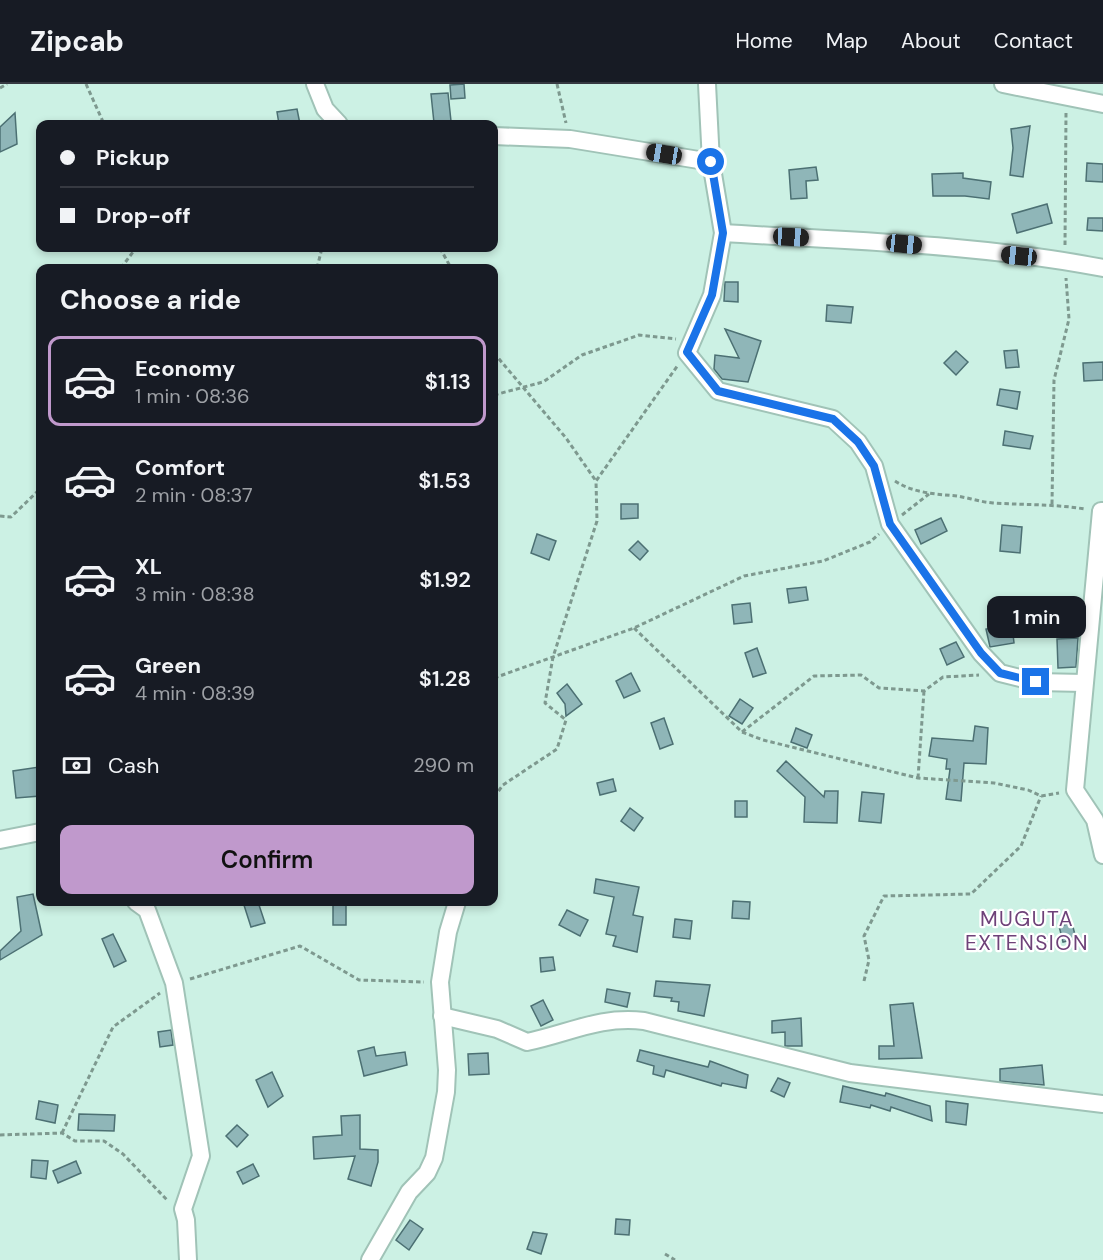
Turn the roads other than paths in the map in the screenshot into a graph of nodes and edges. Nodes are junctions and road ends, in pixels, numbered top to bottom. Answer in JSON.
{"nodes":[{"id":1,"x":315,"y":84,"type":"edge"},
{"id":2,"x":707,"y":84,"type":"edge"},
{"id":3,"x":1003,"y":84,"type":"edge"},
{"id":4,"x":1066,"y":90,"type":"edge"},
{"id":5,"x":1103,"y":104,"type":"edge"},
{"id":6,"x":335,"y":120,"type":"edge"},
{"id":7,"x":498,"y":136,"type":"edge"},
{"id":8,"x":711,"y":162,"type":"junction"},
{"id":9,"x":723,"y":233,"type":"junction"},
{"id":10,"x":1103,"y":268,"type":"edge"},
{"id":11,"x":1102,"y":511,"type":"edge"},
{"id":12,"x":1084,"y":683,"type":"junction"},
{"id":13,"x":36,"y":833,"type":"edge"},
{"id":14,"x":0,"y":840,"type":"edge"},
{"id":15,"x":1103,"y":855,"type":"edge"},
{"id":16,"x":142,"y":906,"type":"edge"},
{"id":17,"x":457,"y":906,"type":"edge"},
{"id":18,"x":442,"y":1016,"type":"junction"},
{"id":19,"x":1103,"y":1104,"type":"edge"},
{"id":20,"x":188,"y":1260,"type":"edge"},
{"id":21,"x":370,"y":1260,"type":"edge"}],
"edges":[{"from":1,"to":6,"type":"street"},
{"from":2,"to":8,"type":"street"},
{"from":3,"to":4,"type":"street"},
{"from":4,"to":5,"type":"street"},
{"from":7,"to":8,"type":"street"},
{"from":8,"to":9,"type":"street"},
{"from":9,"to":10,"type":"street"},
{"from":9,"to":12,"type":"street"},
{"from":11,"to":12,"type":"street"},
{"from":12,"to":15,"type":"street"},
{"from":13,"to":14,"type":"street"},
{"from":16,"to":20,"type":"street"},
{"from":17,"to":18,"type":"street"},
{"from":18,"to":19,"type":"street"},
{"from":18,"to":21,"type":"street"}]}
